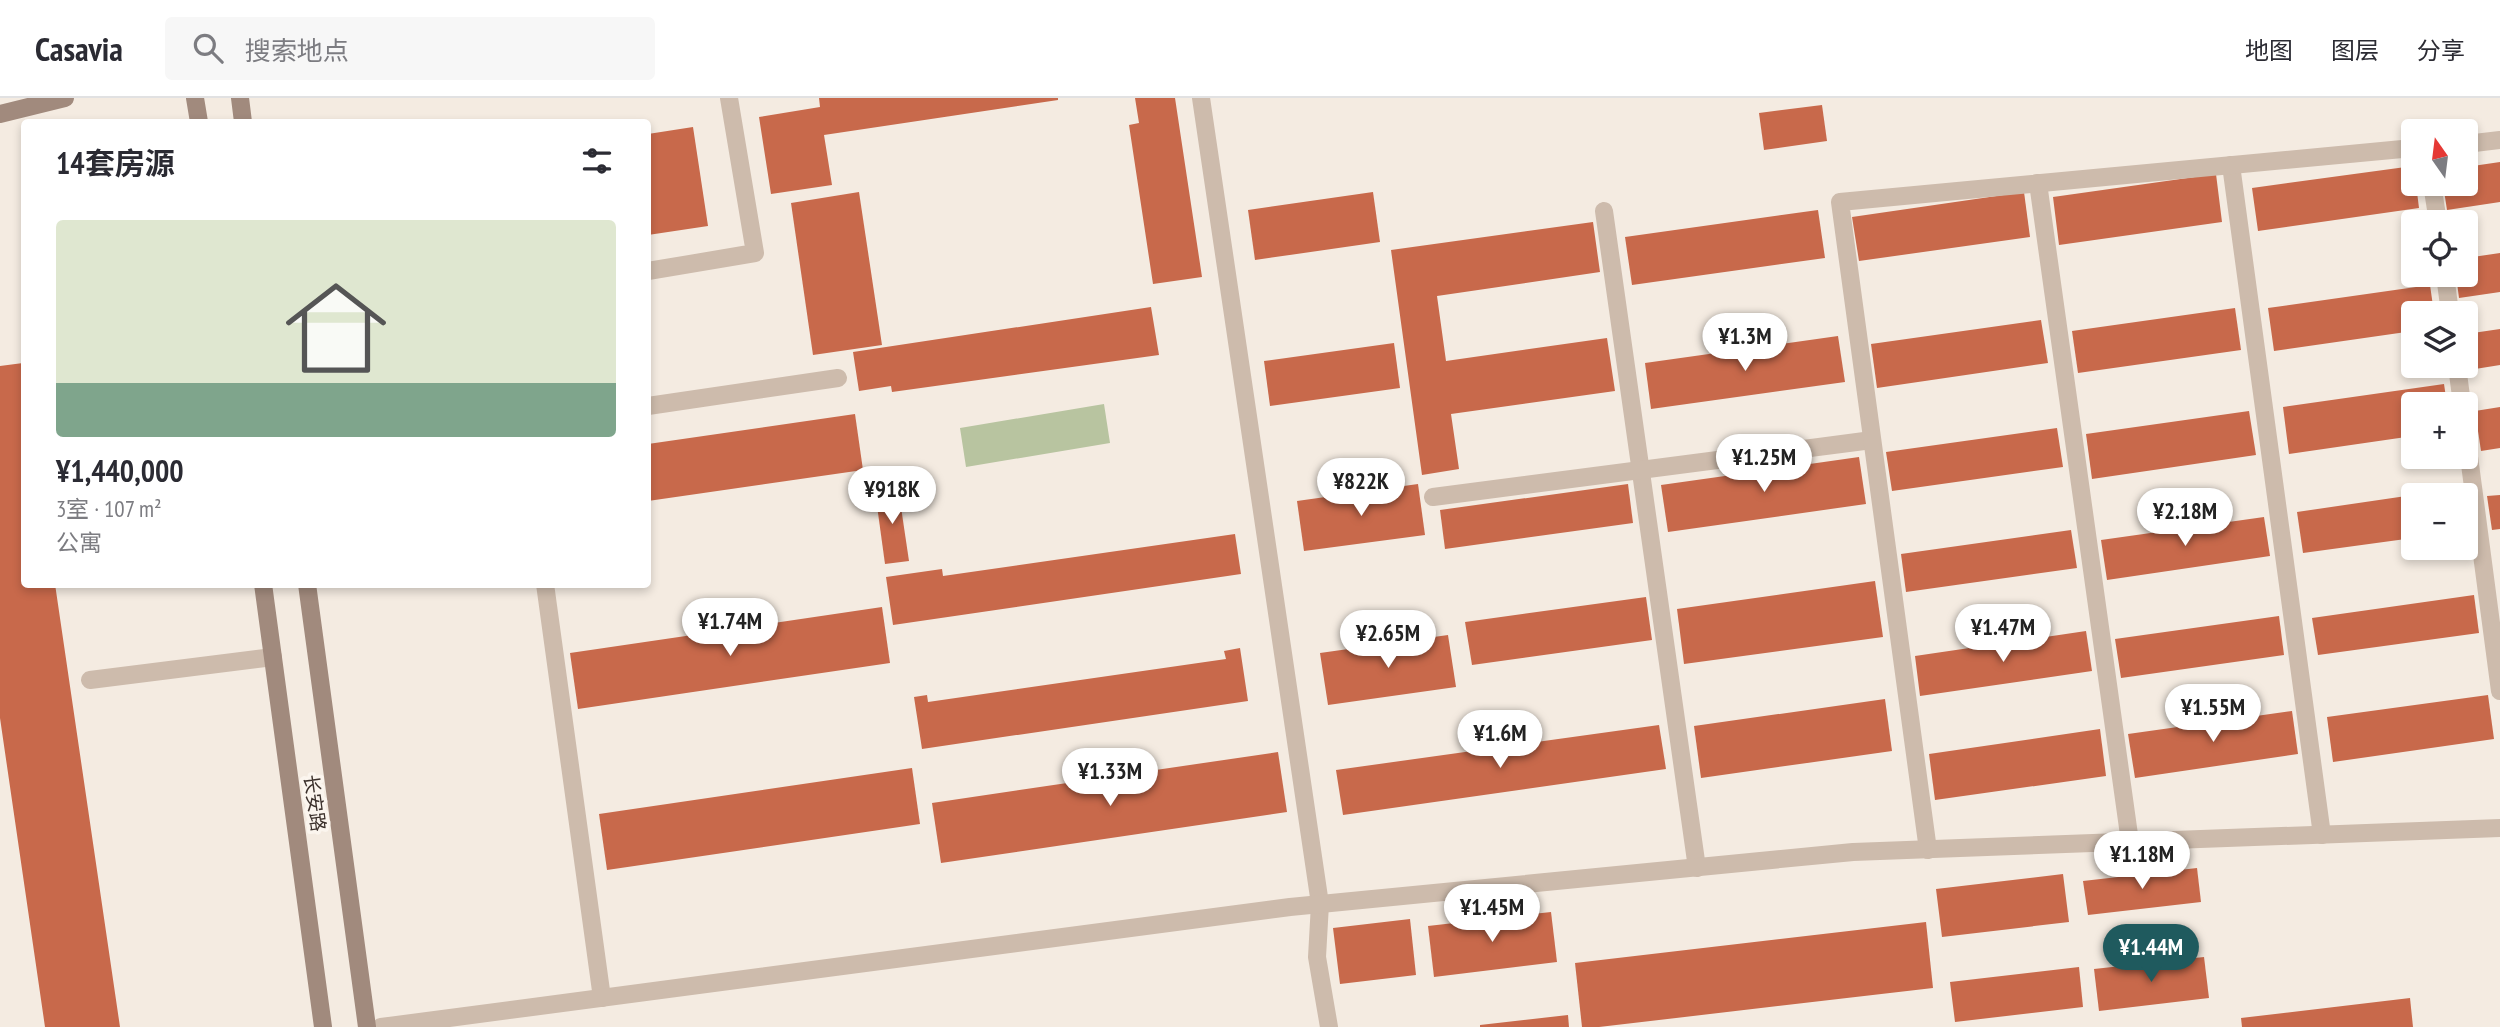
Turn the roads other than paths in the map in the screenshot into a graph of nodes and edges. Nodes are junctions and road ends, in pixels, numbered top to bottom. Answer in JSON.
{"nodes":[{"id":1,"x":65,"y":98,"type":"edge"},
{"id":2,"x":195,"y":98,"type":"edge"},
{"id":3,"x":240,"y":98,"type":"edge"},
{"id":4,"x":729,"y":98,"type":"edge"},
{"id":5,"x":1201,"y":98,"type":"edge"},
{"id":6,"x":0,"y":114,"type":"edge"},
{"id":7,"x":198,"y":119,"type":"edge"},
{"id":8,"x":243,"y":119,"type":"edge"},
{"id":9,"x":2500,"y":140,"type":"edge"},
{"id":10,"x":2478,"y":143,"type":"edge"},
{"id":11,"x":2401,"y":149,"type":"edge"},
{"id":12,"x":2231,"y":165,"type":"junction"},
{"id":13,"x":2038,"y":183,"type":"junction"},
{"id":14,"x":1604,"y":211,"type":"dead end"},
{"id":15,"x":651,"y":270,"type":"edge"},
{"id":16,"x":838,"y":378,"type":"dead end"},
{"id":17,"x":651,"y":406,"type":"edge"},
{"id":18,"x":1872,"y":440,"type":"junction"},
{"id":19,"x":2471,"y":469,"type":"edge"},
{"id":20,"x":1641,"y":470,"type":"junction"},
{"id":21,"x":1433,"y":497,"type":"dead end"},
{"id":22,"x":264,"y":588,"type":"edge"},
{"id":23,"x":308,"y":588,"type":"edge"},
{"id":24,"x":546,"y":588,"type":"edge"},
{"id":25,"x":273,"y":657,"type":"junction"},
{"id":26,"x":90,"y":680,"type":"dead end"},
{"id":27,"x":2500,"y":691,"type":"edge"},
{"id":28,"x":2500,"y":828,"type":"edge"},
{"id":29,"x":2322,"y":835,"type":"junction"},
{"id":30,"x":2130,"y":842,"type":"junction"},
{"id":31,"x":1928,"y":850,"type":"junction"},
{"id":32,"x":1697,"y":867,"type":"junction"},
{"id":33,"x":1320,"y":904,"type":"junction"},
{"id":34,"x":602,"y":998,"type":"junction"},
{"id":35,"x":323,"y":1027,"type":"edge"},
{"id":36,"x":367,"y":1027,"type":"edge"},
{"id":37,"x":381,"y":1027,"type":"edge"},
{"id":38,"x":1329,"y":1027,"type":"edge"}],
"edges":[{"from":1,"to":6,"type":"main road"},
{"from":2,"to":7,"type":"main road"},
{"from":3,"to":8,"type":"main road"},
{"from":4,"to":15,"type":"street"},
{"from":5,"to":33,"type":"street"},
{"from":9,"to":10,"type":"street"},
{"from":11,"to":12,"type":"street"},
{"from":12,"to":13,"type":"street"},
{"from":12,"to":29,"type":"street"},
{"from":13,"to":18,"type":"street"},
{"from":13,"to":30,"type":"street"},
{"from":14,"to":20,"type":"street"},
{"from":16,"to":17,"type":"street"},
{"from":18,"to":20,"type":"street"},
{"from":18,"to":31,"type":"street"},
{"from":19,"to":27,"type":"street"},
{"from":20,"to":21,"type":"street"},
{"from":20,"to":32,"type":"street"},
{"from":22,"to":25,"type":"main road","name":"长安路"},
{"from":23,"to":36,"type":"main road","name":"长安路"},
{"from":24,"to":34,"type":"street"},
{"from":25,"to":26,"type":"street"},
{"from":25,"to":35,"type":"main road","name":"长安路"},
{"from":28,"to":29,"type":"street"},
{"from":29,"to":30,"type":"street"},
{"from":30,"to":31,"type":"street"},
{"from":31,"to":32,"type":"street"},
{"from":32,"to":33,"type":"street"},
{"from":33,"to":34,"type":"street"},
{"from":33,"to":38,"type":"street"},
{"from":34,"to":37,"type":"street"}]}
